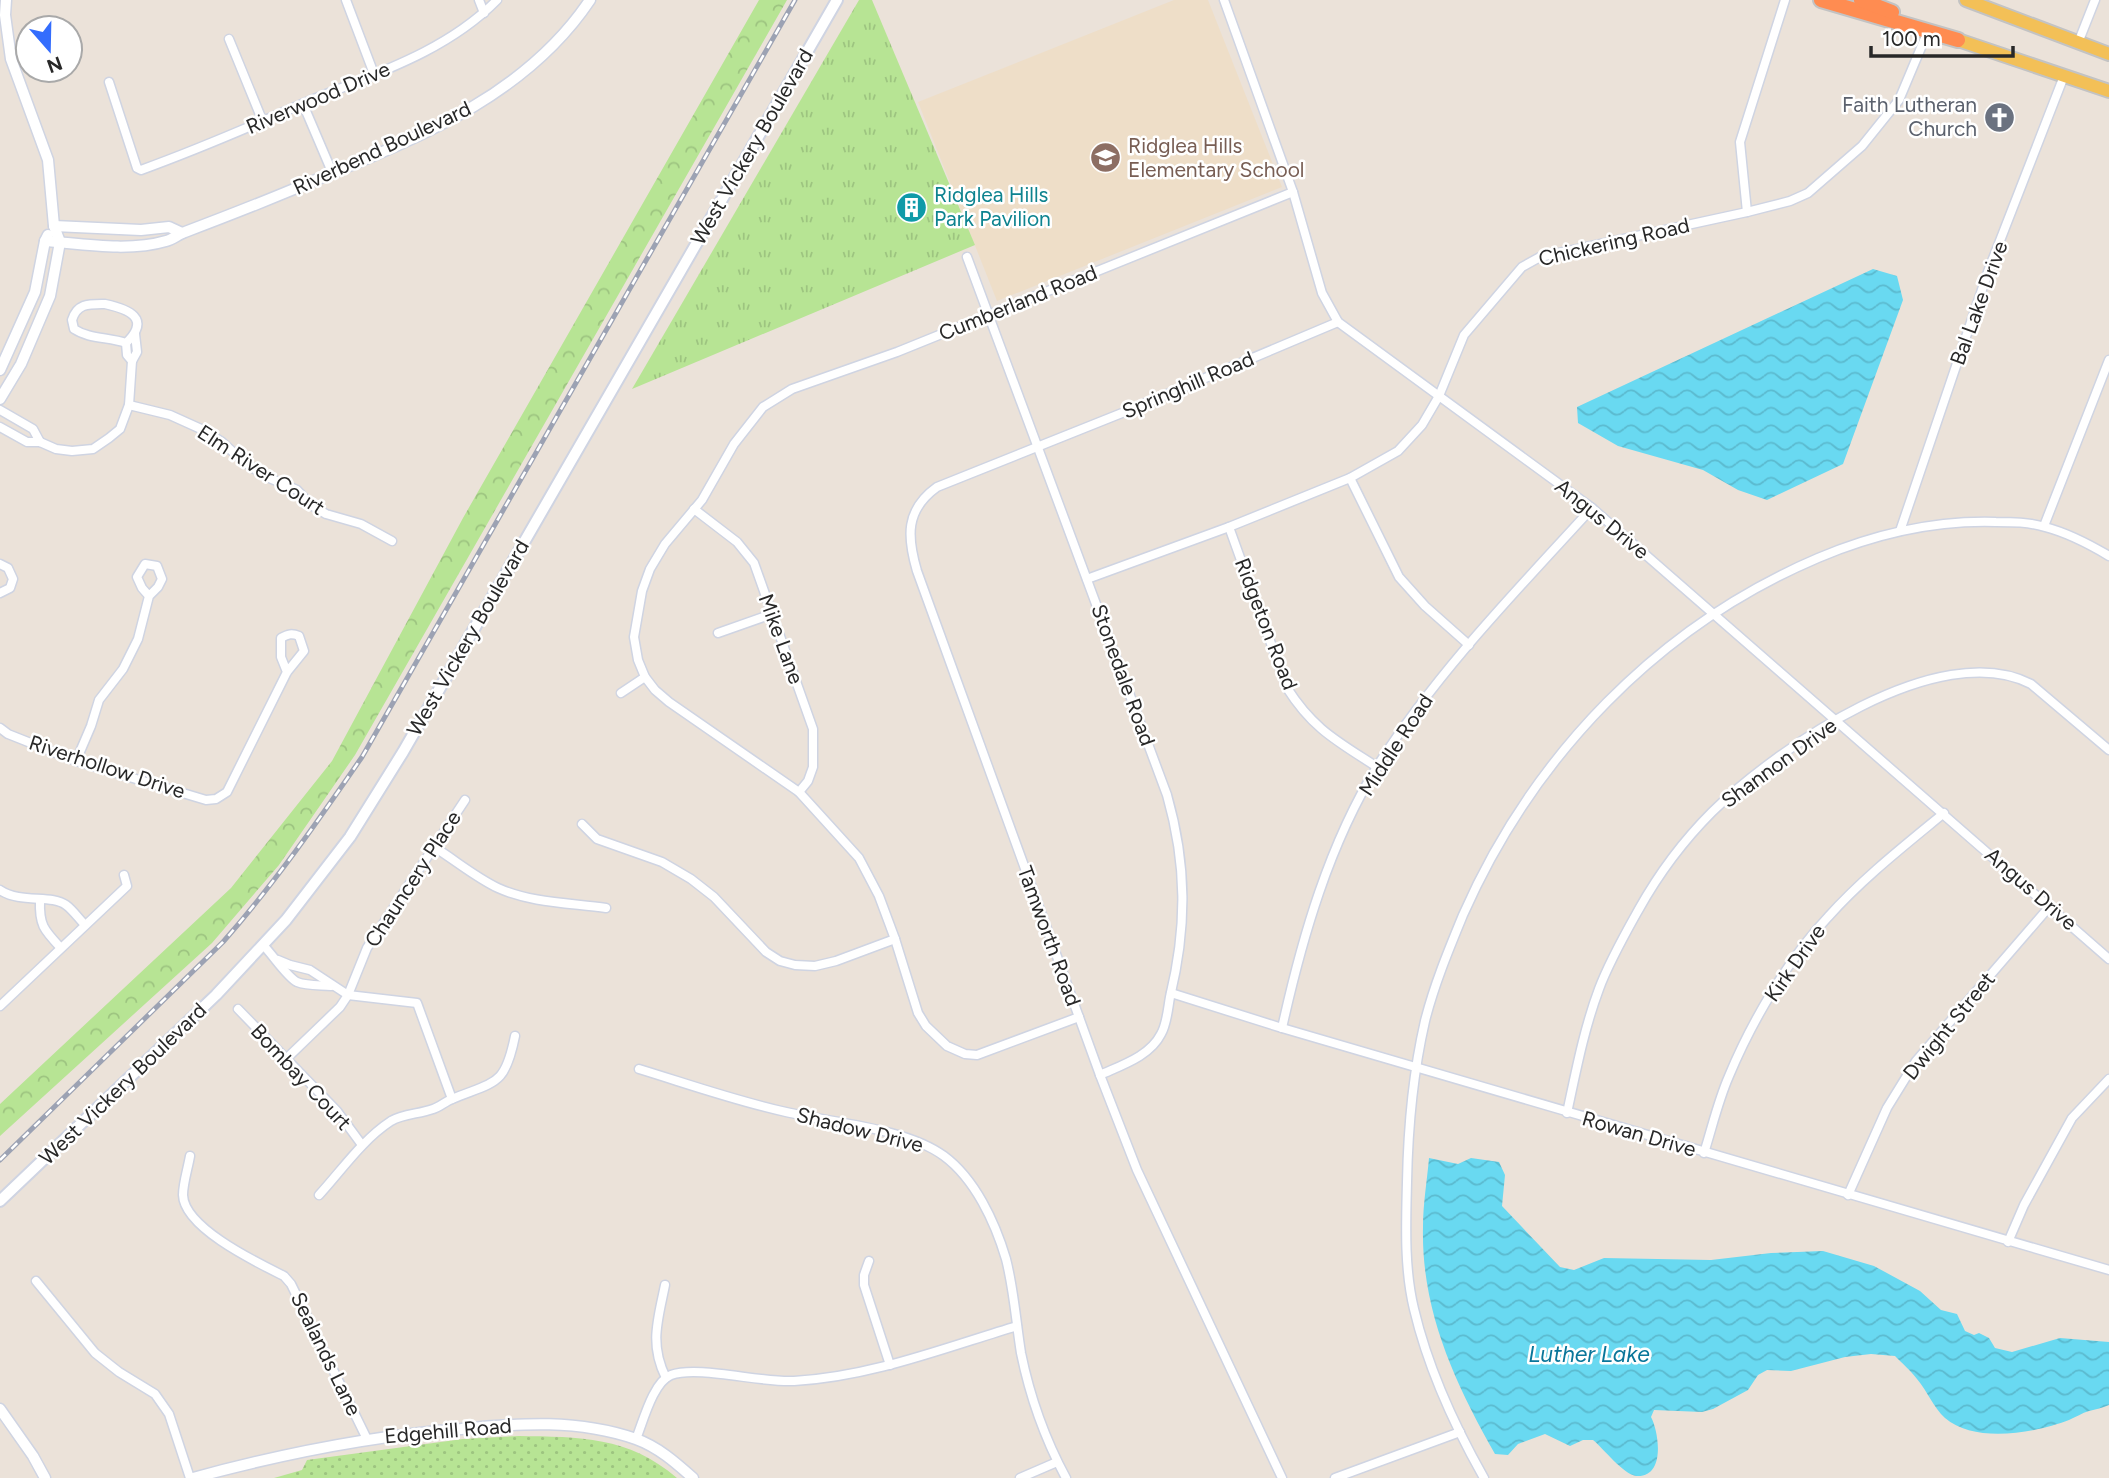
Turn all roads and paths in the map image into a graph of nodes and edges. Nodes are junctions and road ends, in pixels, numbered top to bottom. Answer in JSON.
{"nodes":[{"id":1,"x":6,"y":0,"type":"edge"},
{"id":2,"x":346,"y":0,"type":"edge"},
{"id":3,"x":479,"y":0,"type":"edge"},
{"id":4,"x":497,"y":0,"type":"edge"},
{"id":5,"x":590,"y":0,"type":"edge"},
{"id":6,"x":837,"y":0,"type":"edge"},
{"id":7,"x":1224,"y":0,"type":"edge"},
{"id":8,"x":1785,"y":0,"type":"edge"},
{"id":9,"x":1821,"y":0,"type":"edge"},
{"id":10,"x":1861,"y":0,"type":"edge"},
{"id":11,"x":1966,"y":0,"type":"edge"},
{"id":12,"x":2095,"y":0,"type":"edge"},
{"id":13,"x":484,"y":13,"type":"junction"},
{"id":14,"x":1928,"y":32,"type":"junction"},
{"id":15,"x":229,"y":39,"type":"dead end"},
{"id":16,"x":1958,"y":40,"type":"junction"},
{"id":17,"x":2078,"y":43,"type":"junction"},
{"id":18,"x":2109,"y":54,"type":"edge"},
{"id":19,"x":374,"y":74,"type":"junction"},
{"id":20,"x":2064,"y":76,"type":"junction"},
{"id":21,"x":109,"y":82,"type":"dead end"},
{"id":22,"x":2109,"y":91,"type":"edge"},
{"id":23,"x":303,"y":104,"type":"junction"},
{"id":24,"x":263,"y":122,"type":"junction"},
{"id":25,"x":332,"y":172,"type":"junction"},
{"id":26,"x":1293,"y":192,"type":"junction"},
{"id":27,"x":1747,"y":212,"type":"junction"},
{"id":28,"x":54,"y":226,"type":"junction"},
{"id":29,"x":183,"y":233,"type":"junction"},
{"id":30,"x":45,"y":241,"type":"junction"},
{"id":31,"x":60,"y":242,"type":"junction"},
{"id":32,"x":967,"y":257,"type":"dead end"},
{"id":33,"x":989,"y":315,"type":"junction"},
{"id":34,"x":1338,"y":322,"type":"junction"},
{"id":35,"x":135,"y":334,"type":"junction"},
{"id":36,"x":126,"y":343,"type":"junction"},
{"id":37,"x":2109,"y":360,"type":"edge"},
{"id":38,"x":132,"y":362,"type":"junction"},
{"id":39,"x":0,"y":370,"type":"edge"},
{"id":40,"x":2099,"y":385,"type":"junction"},
{"id":41,"x":2109,"y":387,"type":"edge"},
{"id":42,"x":1439,"y":396,"type":"junction"},
{"id":43,"x":0,"y":399,"type":"edge"},
{"id":44,"x":129,"y":405,"type":"junction"},
{"id":45,"x":0,"y":410,"type":"edge"},
{"id":46,"x":0,"y":428,"type":"edge"},
{"id":47,"x":40,"y":442,"type":"junction"},
{"id":48,"x":1038,"y":446,"type":"junction"},
{"id":49,"x":1350,"y":478,"type":"junction"},
{"id":50,"x":1592,"y":508,"type":"junction"},
{"id":51,"x":694,"y":509,"type":"junction"},
{"id":52,"x":2044,"y":526,"type":"junction"},
{"id":53,"x":1229,"y":527,"type":"junction"},
{"id":54,"x":1899,"y":531,"type":"junction"},
{"id":55,"x":392,"y":541,"type":"dead end"},
{"id":56,"x":2109,"y":556,"type":"edge"},
{"id":57,"x":0,"y":565,"type":"edge"},
{"id":58,"x":1087,"y":579,"type":"junction"},
{"id":59,"x":0,"y":593,"type":"edge"},
{"id":60,"x":149,"y":596,"type":"dead end"},
{"id":61,"x":1713,"y":613,"type":"junction"},
{"id":62,"x":772,"y":614,"type":"junction"},
{"id":63,"x":718,"y":633,"type":"dead end"},
{"id":64,"x":1469,"y":645,"type":"junction"},
{"id":65,"x":287,"y":672,"type":"dead end"},
{"id":66,"x":645,"y":677,"type":"junction"},
{"id":67,"x":621,"y":693,"type":"dead end"},
{"id":68,"x":1837,"y":719,"type":"junction"},
{"id":69,"x":0,"y":728,"type":"edge"},
{"id":70,"x":2109,"y":750,"type":"edge"},
{"id":71,"x":76,"y":761,"type":"junction"},
{"id":72,"x":1377,"y":767,"type":"junction"},
{"id":73,"x":799,"y":792,"type":"junction"},
{"id":74,"x":465,"y":800,"type":"dead end"},
{"id":75,"x":1944,"y":813,"type":"junction"},
{"id":76,"x":582,"y":824,"type":"dead end"},
{"id":77,"x":434,"y":847,"type":"junction"},
{"id":78,"x":124,"y":875,"type":"dead end"},
{"id":79,"x":0,"y":890,"type":"edge"},
{"id":80,"x":40,"y":900,"type":"junction"},
{"id":81,"x":2050,"y":906,"type":"junction"},
{"id":82,"x":606,"y":908,"type":"dead end"},
{"id":83,"x":85,"y":925,"type":"junction"},
{"id":84,"x":895,"y":939,"type":"junction"},
{"id":85,"x":263,"y":946,"type":"junction"},
{"id":86,"x":60,"y":947,"type":"junction"},
{"id":87,"x":2109,"y":959,"type":"edge"},
{"id":88,"x":278,"y":960,"type":"junction"},
{"id":89,"x":334,"y":986,"type":"junction"},
{"id":90,"x":1171,"y":993,"type":"junction"},
{"id":91,"x":348,"y":995,"type":"junction"},
{"id":92,"x":0,"y":1006,"type":"edge"},
{"id":93,"x":238,"y":1009,"type":"dead end"},
{"id":94,"x":1079,"y":1017,"type":"junction"},
{"id":95,"x":1282,"y":1028,"type":"junction"},
{"id":96,"x":515,"y":1036,"type":"dead end"},
{"id":97,"x":287,"y":1058,"type":"junction"},
{"id":98,"x":1417,"y":1068,"type":"junction"},
{"id":99,"x":639,"y":1069,"type":"dead end"},
{"id":100,"x":1100,"y":1075,"type":"junction"},
{"id":101,"x":2109,"y":1079,"type":"edge"},
{"id":102,"x":452,"y":1099,"type":"junction"},
{"id":103,"x":1567,"y":1113,"type":"junction"},
{"id":104,"x":362,"y":1145,"type":"junction"},
{"id":105,"x":1704,"y":1153,"type":"junction"},
{"id":106,"x":190,"y":1156,"type":"dead end"},
{"id":107,"x":319,"y":1195,"type":"dead end"},
{"id":108,"x":1848,"y":1195,"type":"junction"},
{"id":109,"x":0,"y":1201,"type":"edge"},
{"id":110,"x":2008,"y":1242,"type":"junction"},
{"id":111,"x":869,"y":1261,"type":"dead end"},
{"id":112,"x":2109,"y":1270,"type":"edge"},
{"id":113,"x":36,"y":1280,"type":"dead end"},
{"id":114,"x":665,"y":1285,"type":"dead end"},
{"id":115,"x":1017,"y":1326,"type":"junction"},
{"id":116,"x":890,"y":1365,"type":"junction"},
{"id":117,"x":666,"y":1378,"type":"junction"},
{"id":118,"x":2,"y":1416,"type":"edge"},
{"id":119,"x":1460,"y":1432,"type":"junction"},
{"id":120,"x":367,"y":1439,"type":"junction"},
{"id":121,"x":636,"y":1439,"type":"junction"},
{"id":122,"x":1057,"y":1462,"type":"junction"},
{"id":123,"x":45,"y":1478,"type":"edge"},
{"id":124,"x":192,"y":1478,"type":"edge"},
{"id":125,"x":693,"y":1478,"type":"edge"},
{"id":126,"x":1020,"y":1478,"type":"edge"},
{"id":127,"x":1066,"y":1478,"type":"edge"},
{"id":128,"x":1282,"y":1478,"type":"edge"},
{"id":129,"x":1335,"y":1478,"type":"edge"},
{"id":130,"x":1484,"y":1478,"type":"edge"}],
"edges":[{"from":1,"to":28,"type":"street"},
{"from":2,"to":19,"type":"street"},
{"from":3,"to":13,"type":"street"},
{"from":4,"to":13,"type":"street","name":"Riverwood Drive"},
{"from":5,"to":25,"type":"street","name":"Riverbend Boulevard"},
{"from":6,"to":85,"type":"main road","name":"West Vickery Boulevard"},
{"from":7,"to":26,"type":"street","name":"Angus Drive"},
{"from":8,"to":27,"type":"street"},
{"from":9,"to":14,"type":"highway"},
{"from":10,"to":16,"type":"highway"},
{"from":11,"to":17,"type":"main road"},
{"from":12,"to":17,"type":"street"},
{"from":13,"to":19,"type":"street","name":"Riverwood Drive"},
{"from":14,"to":16,"type":"highway"},
{"from":14,"to":27,"type":"street","name":"Chickering Road"},
{"from":15,"to":24,"type":"street"},
{"from":16,"to":20,"type":"main road"},
{"from":17,"to":18,"type":"main road"},
{"from":19,"to":23,"type":"street","name":"Riverwood Drive"},
{"from":20,"to":22,"type":"main road"},
{"from":20,"to":54,"type":"street","name":"Bal Lake Drive"},
{"from":21,"to":24,"type":"street","name":"Riverwood Drive"},
{"from":23,"to":24,"type":"street","name":"Riverwood Drive"},
{"from":23,"to":25,"type":"street"},
{"from":25,"to":29,"type":"street","name":"Riverbend Boulevard"},
{"from":26,"to":33,"type":"street","name":"Cumberland Road"},
{"from":26,"to":34,"type":"street","name":"Angus Drive"},
{"from":27,"to":42,"type":"street","name":"Chickering Road"},
{"from":28,"to":29,"type":"street","name":"Riverbend Boulevard"},
{"from":28,"to":30,"type":"street"},
{"from":28,"to":31,"type":"street"},
{"from":29,"to":31,"type":"street","name":"Riverbend Boulevard"},
{"from":30,"to":31,"type":"street","name":"Riverbend Boulevard"},
{"from":30,"to":39,"type":"street"},
{"from":31,"to":43,"type":"street"},
{"from":32,"to":33,"type":"street","name":"Stonedale Road"},
{"from":33,"to":48,"type":"street","name":"Stonedale Road"},
{"from":33,"to":51,"type":"street","name":"Cumberland Road"},
{"from":34,"to":42,"type":"street","name":"Angus Drive"},
{"from":34,"to":48,"type":"street","name":"Springhill Road"},
{"from":35,"to":36,"type":"street"},
{"from":35,"to":36,"type":"street"},
{"from":35,"to":38,"type":"street"},
{"from":36,"to":38,"type":"street"},
{"from":37,"to":40,"type":"street"},
{"from":38,"to":44,"type":"street"},
{"from":40,"to":41,"type":"street"},
{"from":40,"to":52,"type":"street"},
{"from":42,"to":49,"type":"street","name":"Chickering Road"},
{"from":42,"to":50,"type":"street","name":"Angus Drive"},
{"from":44,"to":47,"type":"street"},
{"from":44,"to":55,"type":"street","name":"Elm River Court"},
{"from":45,"to":47,"type":"street"},
{"from":46,"to":47,"type":"street"},
{"from":48,"to":58,"type":"street","name":"Stonedale Road"},
{"from":48,"to":94,"type":"street","name":"Tamworth Road"},
{"from":49,"to":53,"type":"street","name":"Chickering Road"},
{"from":49,"to":64,"type":"street"},
{"from":50,"to":61,"type":"street","name":"Angus Drive"},
{"from":50,"to":64,"type":"street","name":"Middle Road"},
{"from":51,"to":62,"type":"street","name":"Mike Lane"},
{"from":51,"to":66,"type":"street","name":"Cumberland Road"},
{"from":52,"to":54,"type":"street"},
{"from":52,"to":56,"type":"street"},
{"from":53,"to":58,"type":"street","name":"Chickering Road"},
{"from":53,"to":72,"type":"street","name":"Ridgeton Road"},
{"from":54,"to":61,"type":"street"},
{"from":57,"to":59,"type":"street"},
{"from":58,"to":90,"type":"street","name":"Stonedale Road"},
{"from":60,"to":71,"type":"street"},
{"from":61,"to":68,"type":"street","name":"Angus Drive"},
{"from":61,"to":98,"type":"street"},
{"from":62,"to":63,"type":"street"},
{"from":62,"to":73,"type":"street","name":"Mike Lane"},
{"from":64,"to":72,"type":"street","name":"Middle Road"},
{"from":65,"to":71,"type":"street","name":"Riverhollow Drive"},
{"from":66,"to":67,"type":"street"},
{"from":66,"to":73,"type":"street"},
{"from":68,"to":70,"type":"street","name":"Shannon Drive"},
{"from":68,"to":75,"type":"street","name":"Angus Drive"},
{"from":68,"to":103,"type":"street","name":"Shannon Drive"},
{"from":69,"to":71,"type":"street","name":"Riverhollow Drive"},
{"from":72,"to":95,"type":"street","name":"Middle Road"},
{"from":73,"to":84,"type":"street"},
{"from":74,"to":77,"type":"street","name":"Chauncery Place"},
{"from":75,"to":81,"type":"street","name":"Angus Drive"},
{"from":75,"to":105,"type":"street","name":"Kirk Drive"},
{"from":76,"to":84,"type":"street"},
{"from":77,"to":82,"type":"street"},
{"from":77,"to":91,"type":"street","name":"Chauncery Place"},
{"from":78,"to":83,"type":"street"},
{"from":79,"to":80,"type":"street"},
{"from":80,"to":83,"type":"street"},
{"from":80,"to":86,"type":"street"},
{"from":81,"to":87,"type":"street","name":"Angus Drive"},
{"from":81,"to":108,"type":"street","name":"Dwight Street"},
{"from":83,"to":86,"type":"street"},
{"from":84,"to":94,"type":"street"},
{"from":85,"to":88,"type":"street"},
{"from":85,"to":109,"type":"main road","name":"West Vickery Boulevard"},
{"from":86,"to":92,"type":"street"},
{"from":88,"to":89,"type":"street"},
{"from":88,"to":89,"type":"street"},
{"from":89,"to":91,"type":"street"},
{"from":90,"to":95,"type":"street","name":"Rowan Drive"},
{"from":90,"to":100,"type":"street","name":"Stonedale Road"},
{"from":91,"to":97,"type":"street","name":"Chauncery Place"},
{"from":91,"to":102,"type":"street"},
{"from":93,"to":97,"type":"street","name":"Bombay Court"},
{"from":94,"to":100,"type":"street","name":"Tamworth Road"},
{"from":95,"to":98,"type":"street","name":"Rowan Drive"},
{"from":96,"to":102,"type":"street"},
{"from":97,"to":104,"type":"street","name":"Bombay Court"},
{"from":98,"to":103,"type":"street","name":"Rowan Drive"},
{"from":98,"to":119,"type":"street"},
{"from":99,"to":115,"type":"street","name":"Shadow Drive"},
{"from":100,"to":128,"type":"street","name":"Tamworth Road"},
{"from":101,"to":110,"type":"street"},
{"from":102,"to":104,"type":"street"},
{"from":103,"to":105,"type":"street","name":"Rowan Drive"},
{"from":104,"to":107,"type":"street"},
{"from":105,"to":108,"type":"street","name":"Rowan Drive"},
{"from":106,"to":120,"type":"street","name":"Sealands Lane"},
{"from":108,"to":110,"type":"street","name":"Rowan Drive"},
{"from":110,"to":112,"type":"street","name":"Rowan Drive"},
{"from":111,"to":116,"type":"street"},
{"from":113,"to":124,"type":"street"},
{"from":114,"to":117,"type":"street"},
{"from":115,"to":116,"type":"street"},
{"from":115,"to":122,"type":"street","name":"Shadow Drive"},
{"from":116,"to":117,"type":"street"},
{"from":117,"to":121,"type":"street"},
{"from":118,"to":123,"type":"street"},
{"from":119,"to":129,"type":"street"},
{"from":119,"to":130,"type":"street"},
{"from":120,"to":121,"type":"street","name":"Edgehill Road"},
{"from":120,"to":124,"type":"street","name":"Edgehill Road"},
{"from":121,"to":125,"type":"street","name":"Edgehill Road"},
{"from":122,"to":126,"type":"street"},
{"from":122,"to":127,"type":"street","name":"Shadow Drive"}]}
